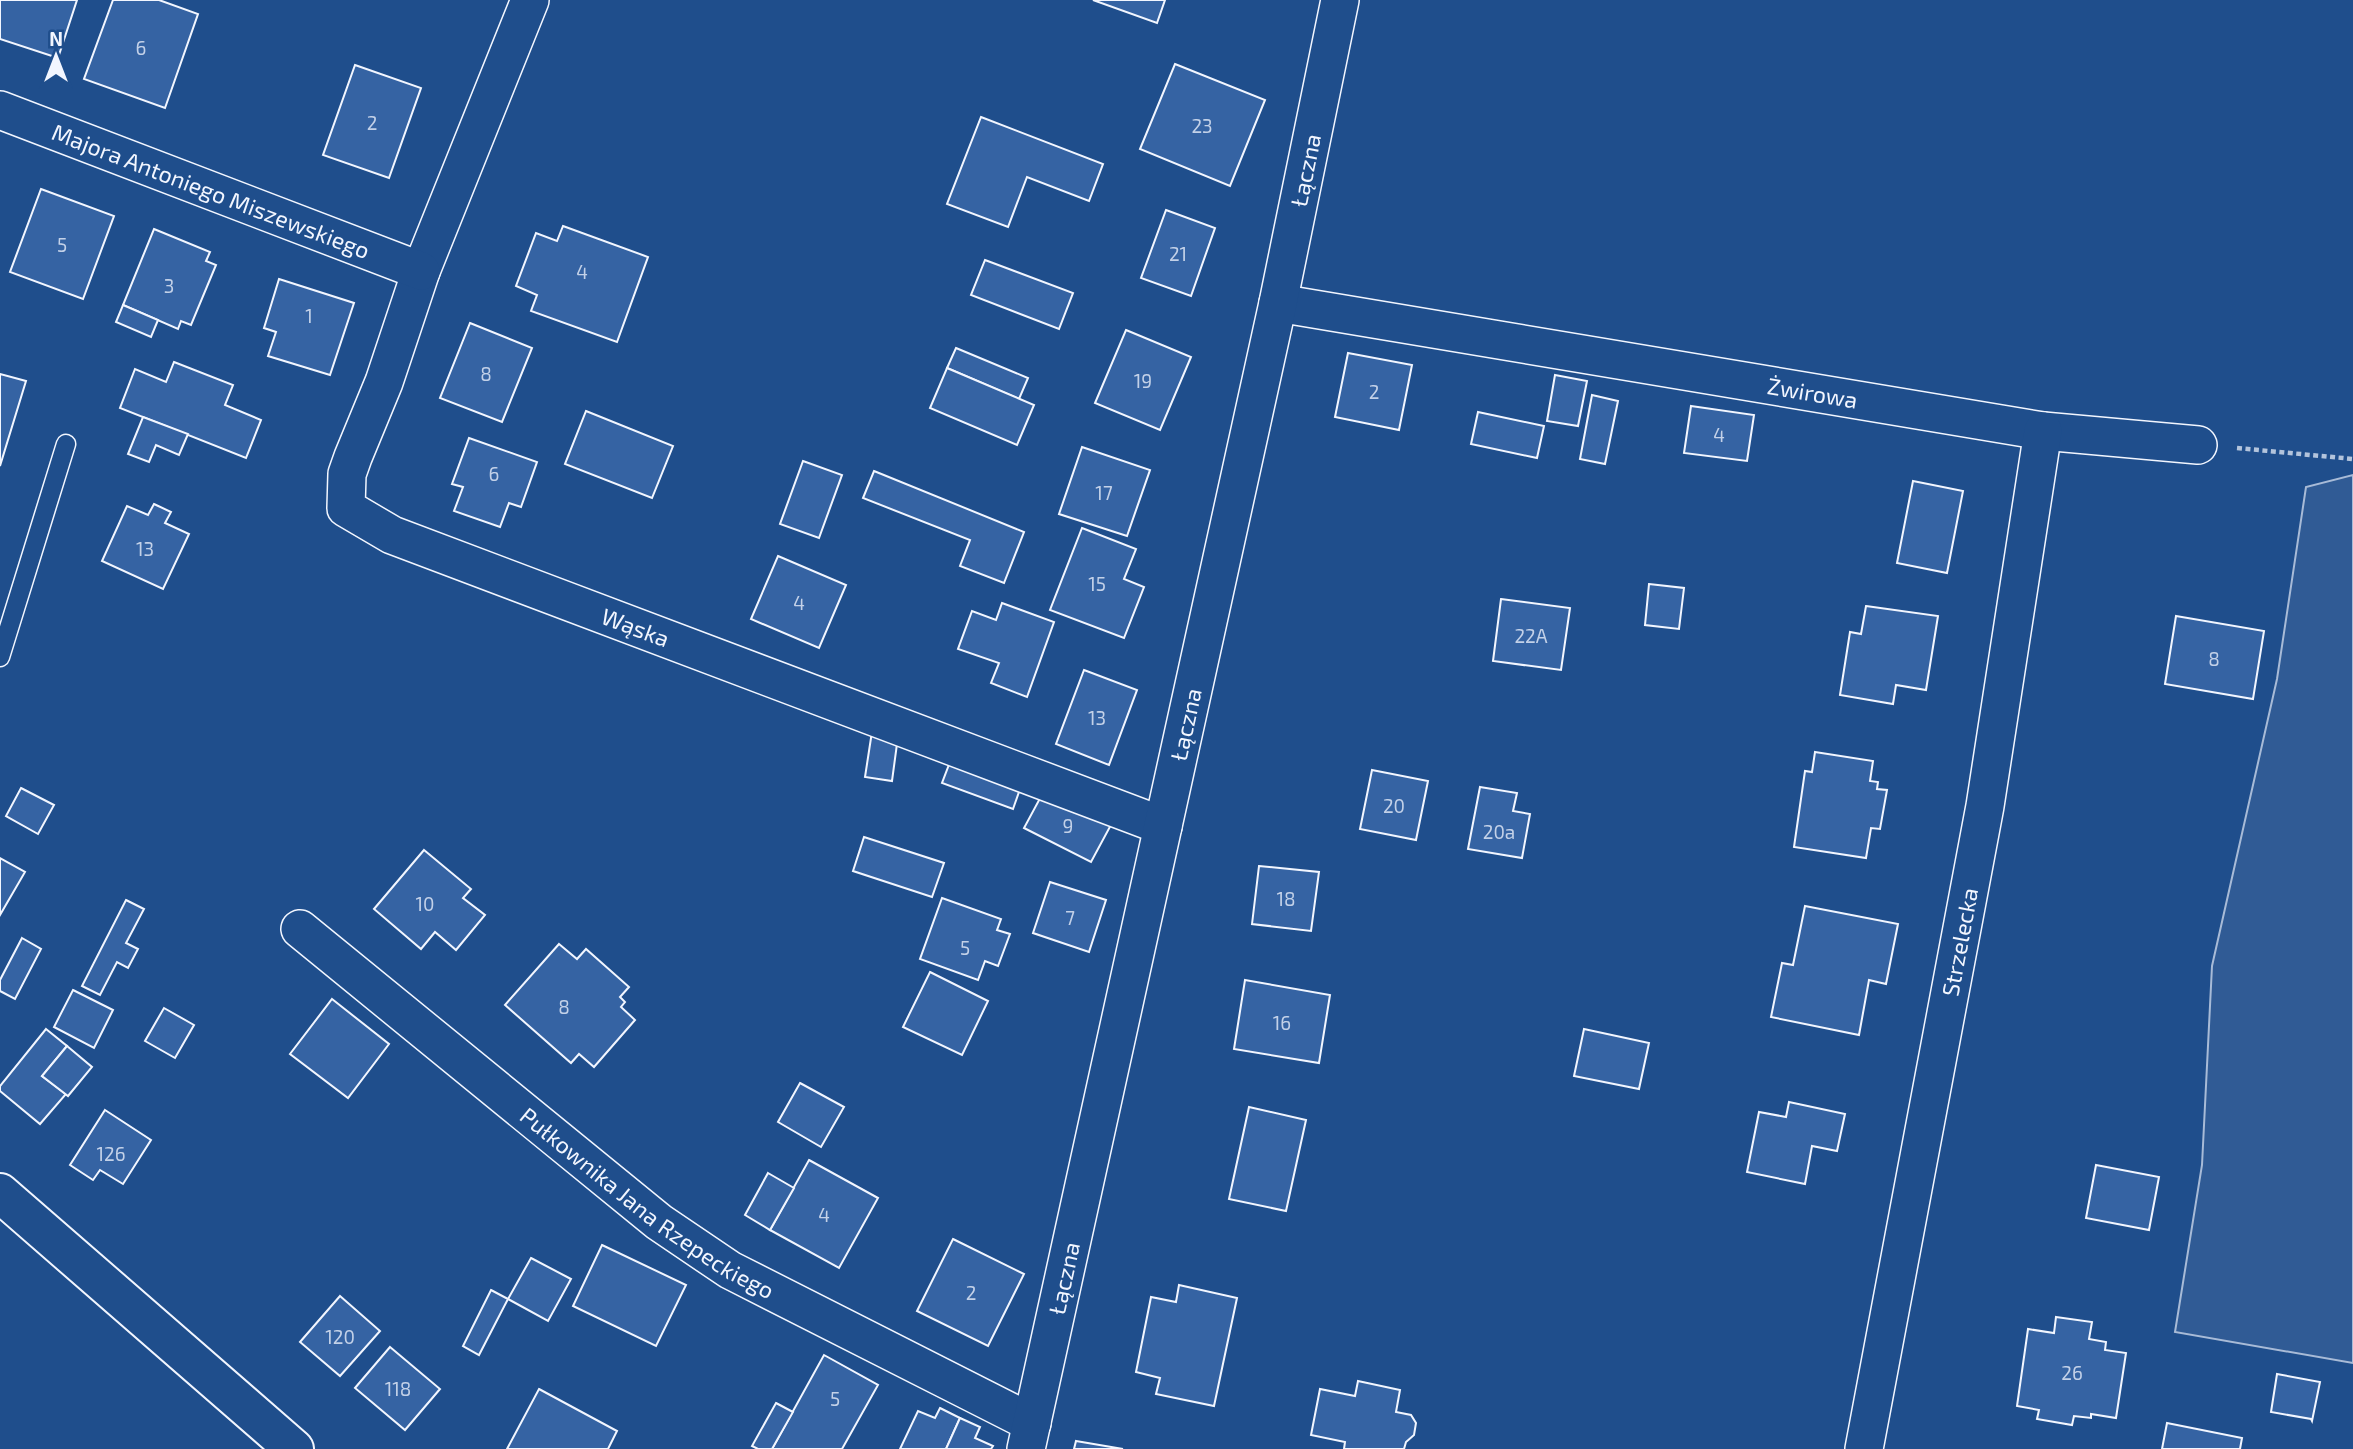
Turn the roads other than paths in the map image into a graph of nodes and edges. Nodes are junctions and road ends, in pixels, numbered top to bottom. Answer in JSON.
{"nodes":[{"id":1,"x":530,"y":0,"type":"edge"},
{"id":2,"x":1340,"y":0,"type":"edge"},
{"id":3,"x":0,"y":110,"type":"edge"},
{"id":4,"x":421,"y":271,"type":"junction"},
{"id":5,"x":1278,"y":303,"type":"junction"},
{"id":6,"x":2043,"y":431,"type":"junction"},
{"id":7,"x":66,"y":444,"type":"dead end"},
{"id":8,"x":2197,"y":445,"type":"road end"},
{"id":9,"x":0,"y":657,"type":"edge"},
{"id":10,"x":1163,"y":826,"type":"junction"},
{"id":11,"x":300,"y":929,"type":"dead end"},
{"id":12,"x":0,"y":1194,"type":"edge"},
{"id":13,"x":1029,"y":1436,"type":"edge"},
{"id":14,"x":294,"y":1449,"type":"edge"},
{"id":15,"x":1864,"y":1449,"type":"edge"}],
"edges":[{"from":1,"to":4,"type":"street"},
{"from":2,"to":5,"type":"street","name":"Łączna"},
{"from":3,"to":4,"type":"street","name":"Majora Antoniego Miszewskiego"},
{"from":4,"to":10,"type":"street","name":"Wąska"},
{"from":5,"to":6,"type":"street","name":"Żwirowa"},
{"from":5,"to":10,"type":"street","name":"Łączna"},
{"from":6,"to":8,"type":"street","name":"Żwirowa"},
{"from":6,"to":15,"type":"street","name":"Strzelecka"},
{"from":7,"to":9,"type":"lane"},
{"from":10,"to":13,"type":"street","name":"Łączna"},
{"from":11,"to":13,"type":"street","name":"Pułkownika Jana Rzepeckiego"},
{"from":12,"to":14,"type":"street"}]}
